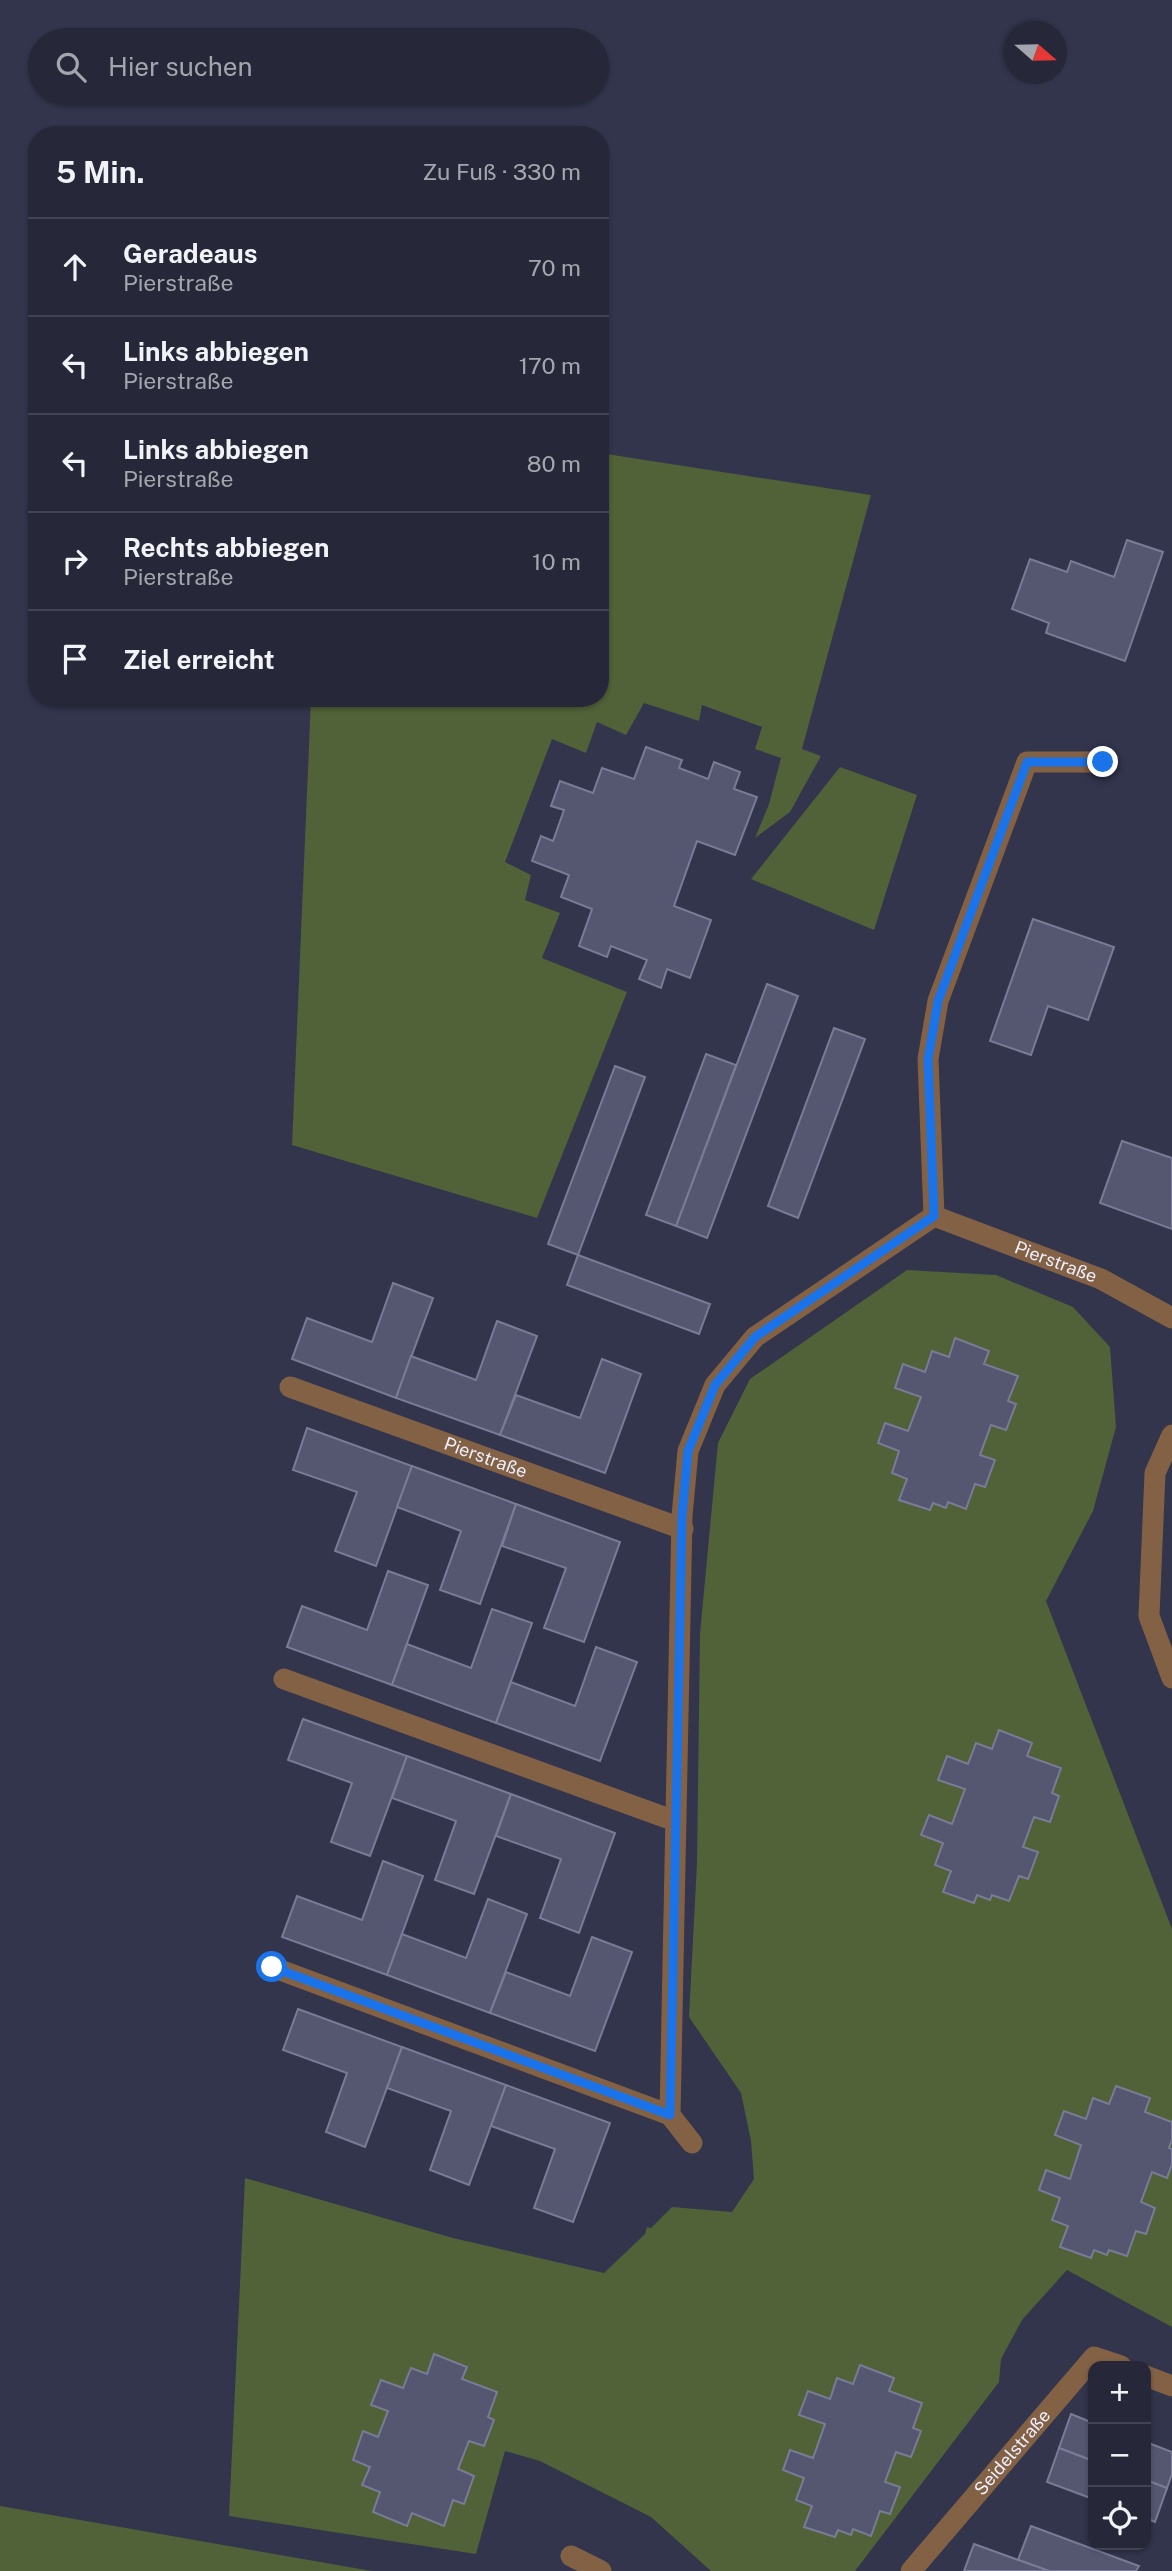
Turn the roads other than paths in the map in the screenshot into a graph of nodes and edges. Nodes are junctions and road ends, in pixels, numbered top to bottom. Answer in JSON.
{"nodes":[{"id":1,"x":1103,"y":762,"type":"dead end"},
{"id":2,"x":934,"y":1216,"type":"junction"},
{"id":3,"x":1172,"y":1318,"type":"edge"},
{"id":4,"x":290,"y":1387,"type":"dead end"},
{"id":5,"x":1172,"y":1435,"type":"edge"},
{"id":6,"x":683,"y":1529,"type":"junction"},
{"id":7,"x":1172,"y":1678,"type":"edge"},
{"id":8,"x":284,"y":1679,"type":"dead end"},
{"id":9,"x":675,"y":1821,"type":"junction"},
{"id":10,"x":272,"y":1967,"type":"dead end"},
{"id":11,"x":670,"y":2115,"type":"junction"},
{"id":12,"x":692,"y":2143,"type":"dead end"},
{"id":13,"x":1091,"y":2361,"type":"edge"},
{"id":14,"x":1106,"y":2361,"type":"edge"},
{"id":15,"x":1088,"y":2364,"type":"edge"},
{"id":16,"x":1151,"y":2378,"type":"edge"},
{"id":17,"x":1172,"y":2386,"type":"edge"},
{"id":18,"x":571,"y":2556,"type":"dead end"},
{"id":19,"x":601,"y":2571,"type":"edge"},
{"id":20,"x":911,"y":2571,"type":"edge"}],
"edges":[{"from":1,"to":2,"type":"street"},
{"from":2,"to":3,"type":"street","name":"Pierstraße"},
{"from":2,"to":6,"type":"street"},
{"from":4,"to":6,"type":"street","name":"Pierstraße"},
{"from":5,"to":7,"type":"street"},
{"from":6,"to":9,"type":"street"},
{"from":8,"to":9,"type":"street"},
{"from":9,"to":11,"type":"street"},
{"from":10,"to":11,"type":"street"},
{"from":11,"to":12,"type":"street"},
{"from":13,"to":14,"type":"street","name":"Seidelstraße"},
{"from":15,"to":20,"type":"street","name":"Seidelstraße"},
{"from":16,"to":17,"type":"street"},
{"from":18,"to":19,"type":"street"}]}
